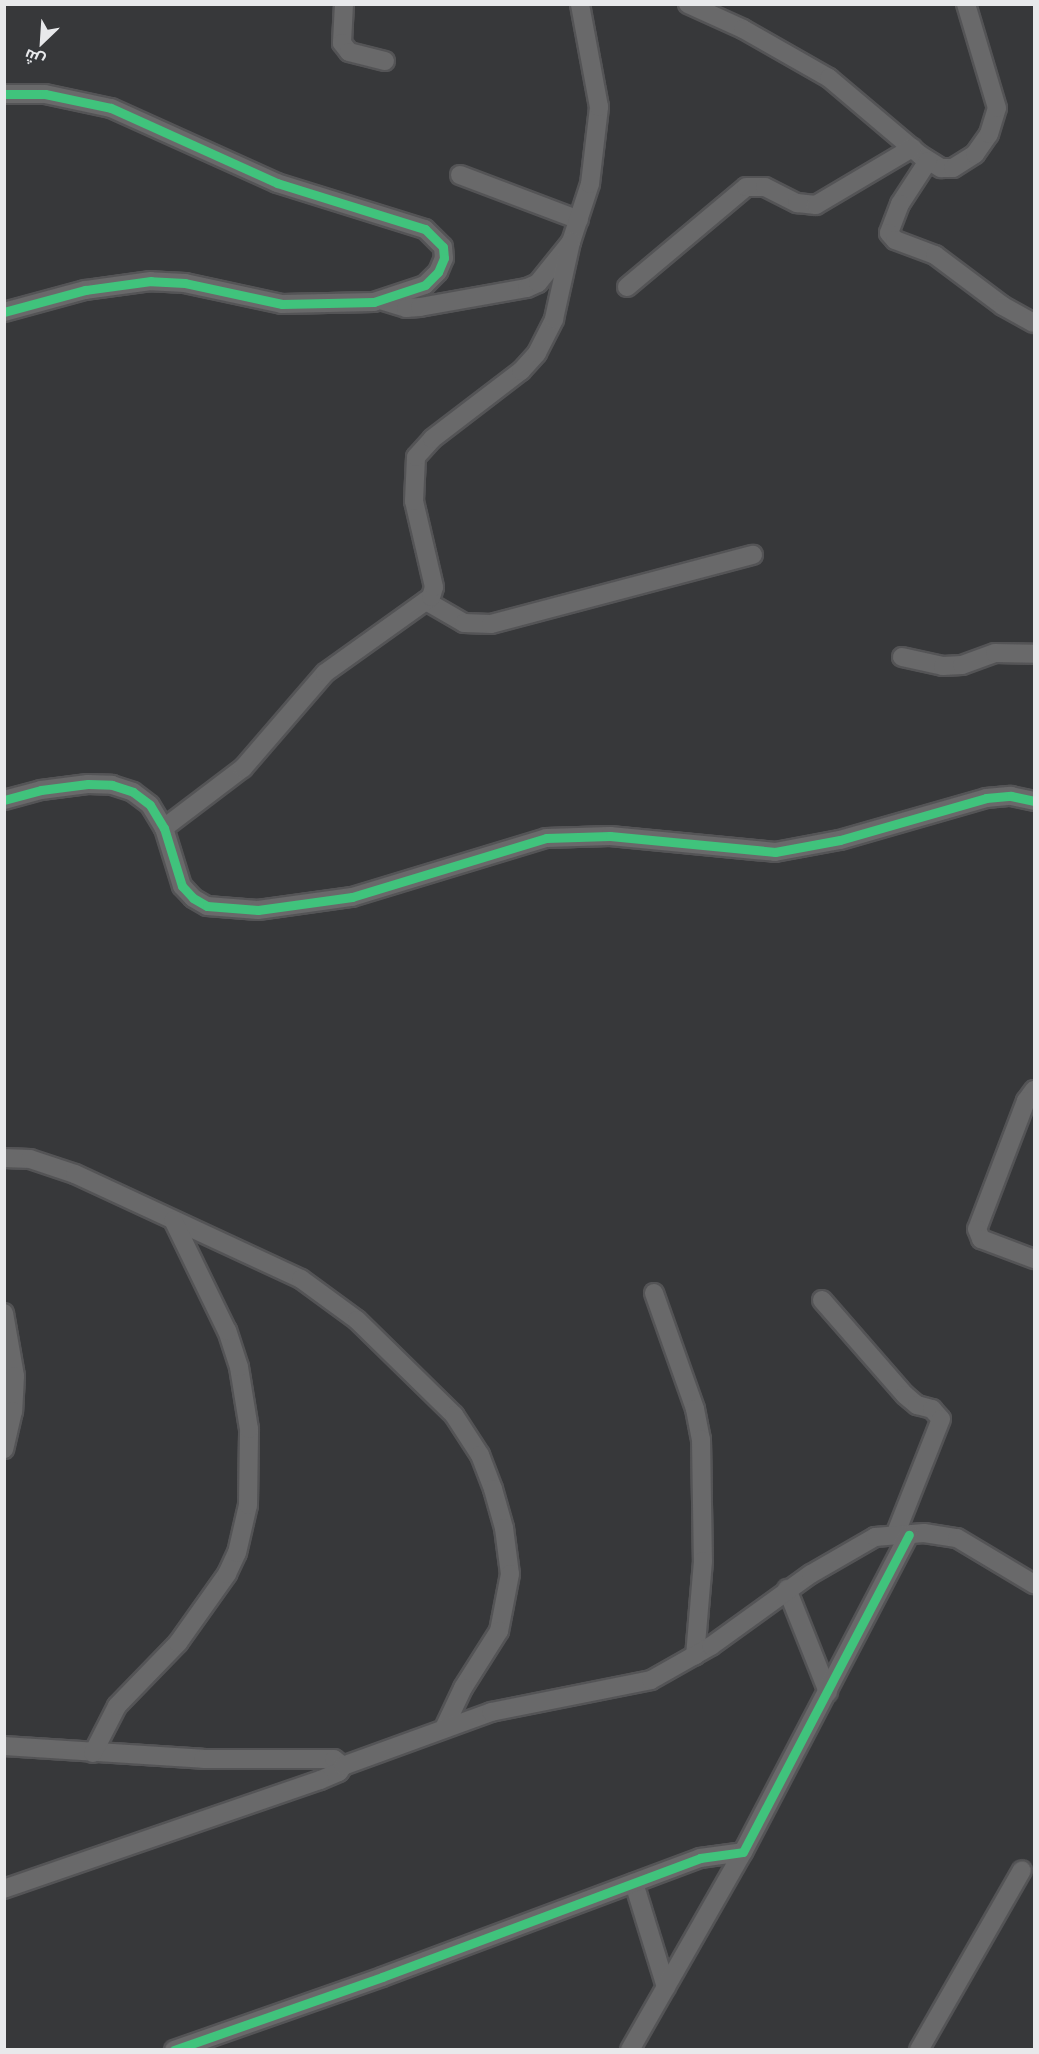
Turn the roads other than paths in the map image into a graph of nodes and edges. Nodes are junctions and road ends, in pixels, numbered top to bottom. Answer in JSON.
{"nodes":[{"id":1,"x":344,"y":4,"type":"edge"},
{"id":2,"x":580,"y":4,"type":"edge"},
{"id":3,"x":688,"y":4,"type":"edge"},
{"id":4,"x":966,"y":4,"type":"edge"},
{"id":5,"x":385,"y":62,"type":"dead end"},
{"id":6,"x":4,"y":94,"type":"edge"},
{"id":7,"x":912,"y":148,"type":"junction"},
{"id":8,"x":928,"y":161,"type":"junction"},
{"id":9,"x":460,"y":176,"type":"dead end"},
{"id":10,"x":579,"y":220,"type":"junction"},
{"id":11,"x":571,"y":242,"type":"junction"},
{"id":12,"x":627,"y":287,"type":"dead end"},
{"id":13,"x":383,"y":301,"type":"junction"},
{"id":14,"x":4,"y":312,"type":"edge"},
{"id":15,"x":1035,"y":323,"type":"edge"},
{"id":16,"x":753,"y":555,"type":"dead end"},
{"id":17,"x":426,"y":600,"type":"junction"},
{"id":18,"x":1035,"y":654,"type":"edge"},
{"id":19,"x":902,"y":657,"type":"dead end"},
{"id":20,"x":4,"y":800,"type":"edge"},
{"id":21,"x":1035,"y":801,"type":"edge"},
{"id":22,"x":164,"y":828,"type":"junction"},
{"id":23,"x":1035,"y":1090,"type":"edge"},
{"id":24,"x":4,"y":1158,"type":"edge"},
{"id":25,"x":173,"y":1220,"type":"junction"},
{"id":26,"x":1035,"y":1259,"type":"edge"},
{"id":27,"x":654,"y":1293,"type":"dead end"},
{"id":28,"x":822,"y":1300,"type":"dead end"},
{"id":29,"x":4,"y":1313,"type":"edge"},
{"id":30,"x":4,"y":1449,"type":"edge"},
{"id":31,"x":902,"y":1535,"type":"junction"},
{"id":32,"x":1035,"y":1584,"type":"edge"},
{"id":33,"x":787,"y":1589,"type":"junction"},
{"id":34,"x":695,"y":1656,"type":"junction"},
{"id":35,"x":828,"y":1692,"type":"junction"},
{"id":36,"x":445,"y":1726,"type":"junction"},
{"id":37,"x":4,"y":1746,"type":"edge"},
{"id":38,"x":93,"y":1753,"type":"junction"},
{"id":39,"x":343,"y":1766,"type":"junction"},
{"id":40,"x":743,"y":1852,"type":"junction"},
{"id":41,"x":1022,"y":1870,"type":"dead end"},
{"id":42,"x":634,"y":1883,"type":"junction"},
{"id":43,"x":4,"y":1889,"type":"edge"},
{"id":44,"x":666,"y":1987,"type":"junction"},
{"id":45,"x":174,"y":2049,"type":"edge"},
{"id":46,"x":630,"y":2049,"type":"edge"},
{"id":47,"x":919,"y":2049,"type":"edge"}],
"edges":[{"from":1,"to":5,"type":"street"},
{"from":2,"to":10,"type":"street"},
{"from":3,"to":7,"type":"street"},
{"from":4,"to":8,"type":"street"},
{"from":6,"to":13,"type":"street"},
{"from":7,"to":8,"type":"street"},
{"from":7,"to":12,"type":"street"},
{"from":8,"to":15,"type":"street"},
{"from":9,"to":10,"type":"street"},
{"from":10,"to":11,"type":"street"},
{"from":11,"to":13,"type":"street"},
{"from":11,"to":17,"type":"street"},
{"from":13,"to":14,"type":"street"},
{"from":16,"to":17,"type":"street"},
{"from":17,"to":22,"type":"street"},
{"from":18,"to":19,"type":"street"},
{"from":20,"to":22,"type":"street"},
{"from":21,"to":22,"type":"street"},
{"from":23,"to":26,"type":"street"},
{"from":24,"to":25,"type":"street"},
{"from":25,"to":36,"type":"street"},
{"from":25,"to":38,"type":"street"},
{"from":27,"to":34,"type":"street"},
{"from":28,"to":31,"type":"street"},
{"from":29,"to":30,"type":"street"},
{"from":31,"to":32,"type":"street"},
{"from":31,"to":33,"type":"street"},
{"from":31,"to":35,"type":"street"},
{"from":33,"to":34,"type":"street"},
{"from":33,"to":35,"type":"street"},
{"from":34,"to":36,"type":"street"},
{"from":35,"to":40,"type":"street"},
{"from":36,"to":39,"type":"street"},
{"from":37,"to":38,"type":"street"},
{"from":38,"to":39,"type":"street"},
{"from":39,"to":43,"type":"street"},
{"from":40,"to":42,"type":"street"},
{"from":40,"to":44,"type":"street"},
{"from":41,"to":47,"type":"street"},
{"from":42,"to":44,"type":"street"},
{"from":42,"to":45,"type":"street"},
{"from":44,"to":46,"type":"street"}]}
